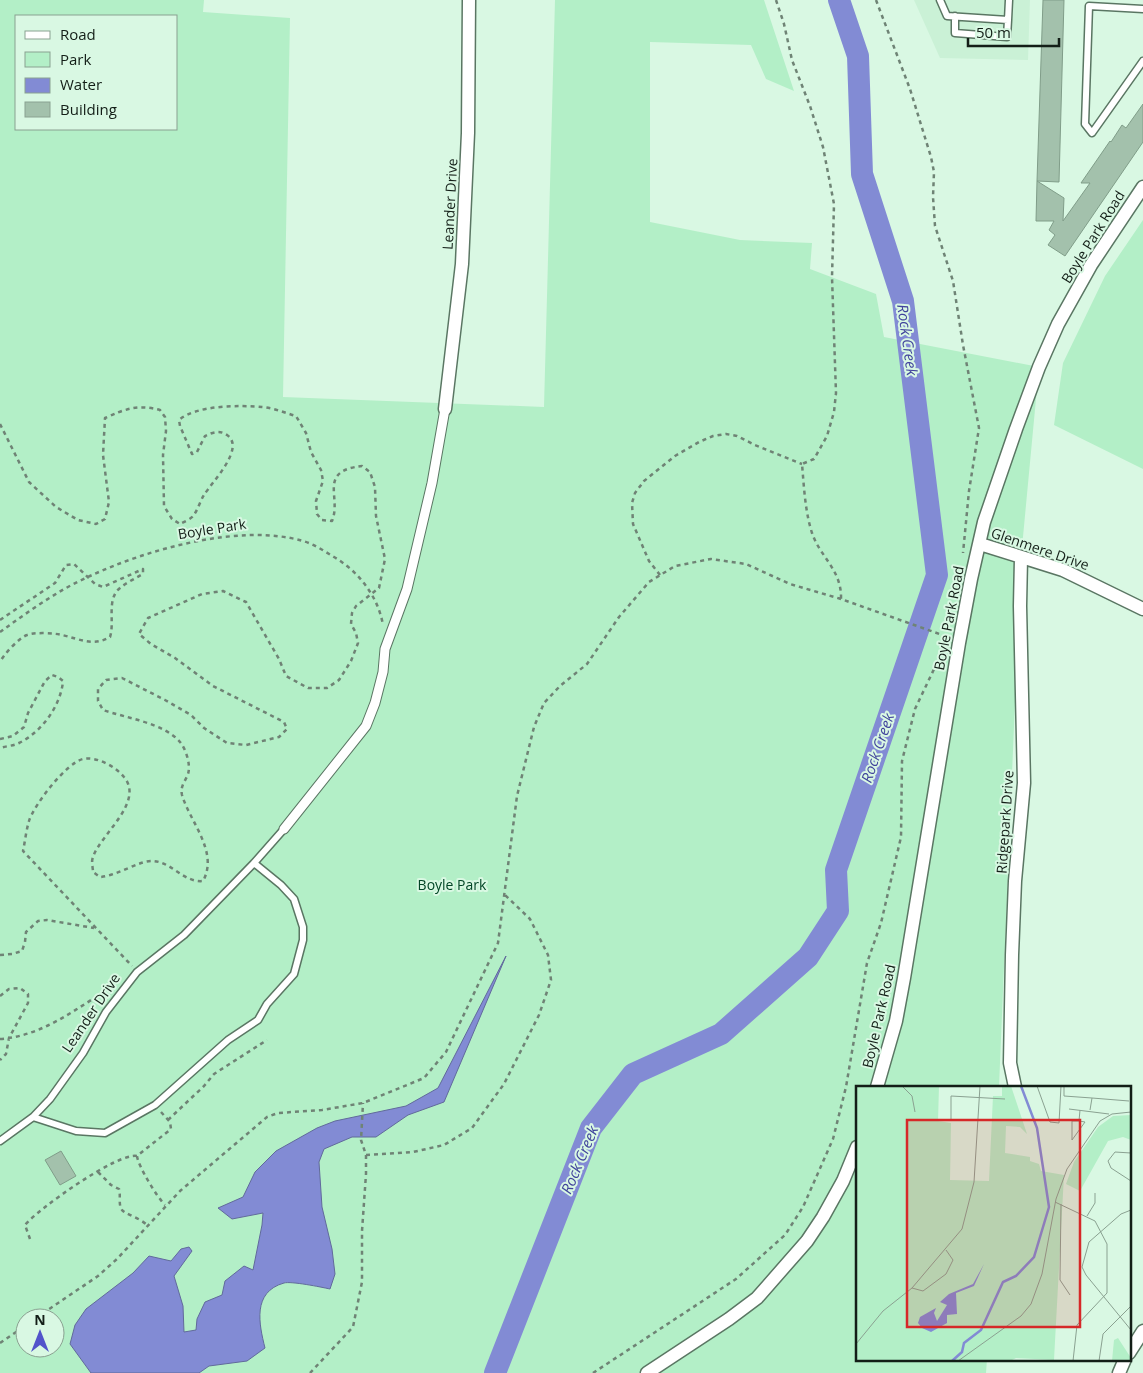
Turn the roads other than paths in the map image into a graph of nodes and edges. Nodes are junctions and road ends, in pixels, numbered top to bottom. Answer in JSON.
{"nodes":[{"id":1,"x":469,"y":0,"type":"edge"},
{"id":2,"x":940,"y":0,"type":"edge"},
{"id":3,"x":1009,"y":0,"type":"edge"},
{"id":4,"x":1140,"y":0,"type":"edge"},
{"id":5,"x":1141,"y":9,"type":"edge"},
{"id":6,"x":955,"y":16,"type":"junction"},
{"id":7,"x":1008,"y":20,"type":"junction"},
{"id":8,"x":1143,"y":62,"type":"edge"},
{"id":9,"x":1143,"y":187,"type":"edge"},
{"id":10,"x":445,"y":408,"type":"joint"},
{"id":11,"x":980,"y":544,"type":"junction"},
{"id":12,"x":1021,"y":558,"type":"junction"},
{"id":13,"x":1143,"y":609,"type":"edge"},
{"id":14,"x":284,"y":829,"type":"joint"},
{"id":15,"x":254,"y":863,"type":"junction"},
{"id":16,"x":877,"y":1086,"type":"edge"},
{"id":17,"x":1015,"y":1086,"type":"edge"},
{"id":18,"x":33,"y":1117,"type":"junction"},
{"id":19,"x":0,"y":1141,"type":"edge"},
{"id":20,"x":856,"y":1149,"type":"edge"},
{"id":21,"x":1143,"y":1331,"type":"edge"},
{"id":22,"x":1130,"y":1350,"type":"edge"},
{"id":23,"x":1126,"y":1360,"type":"edge"},
{"id":24,"x":647,"y":1373,"type":"edge"},
{"id":25,"x":1119,"y":1373,"type":"edge"}],
"edges":[{"from":1,"to":10,"type":"street","name":"Leander Drive"},
{"from":2,"to":6,"type":"lane"},
{"from":3,"to":7,"type":"lane"},
{"from":4,"to":5,"type":"lane"},
{"from":5,"to":8,"type":"lane"},
{"from":6,"to":7,"type":"lane"},
{"from":6,"to":7,"type":"lane"},
{"from":9,"to":11,"type":"street","name":"Boyle Park Road"},
{"from":10,"to":14,"type":"street"},
{"from":11,"to":12,"type":"street","name":"Glenmere Drive"},
{"from":11,"to":16,"type":"street","name":"Boyle Park Road"},
{"from":12,"to":13,"type":"street","name":"Glenmere Drive"},
{"from":12,"to":17,"type":"street","name":"Ridgepark Drive"},
{"from":14,"to":15,"type":"lane"},
{"from":15,"to":18,"type":"lane","name":"Leander Drive"},
{"from":15,"to":18,"type":"lane"},
{"from":18,"to":19,"type":"lane","name":"Leander Drive"},
{"from":20,"to":24,"type":"street"},
{"from":21,"to":22,"type":"street"},
{"from":23,"to":25,"type":"street"}]}
